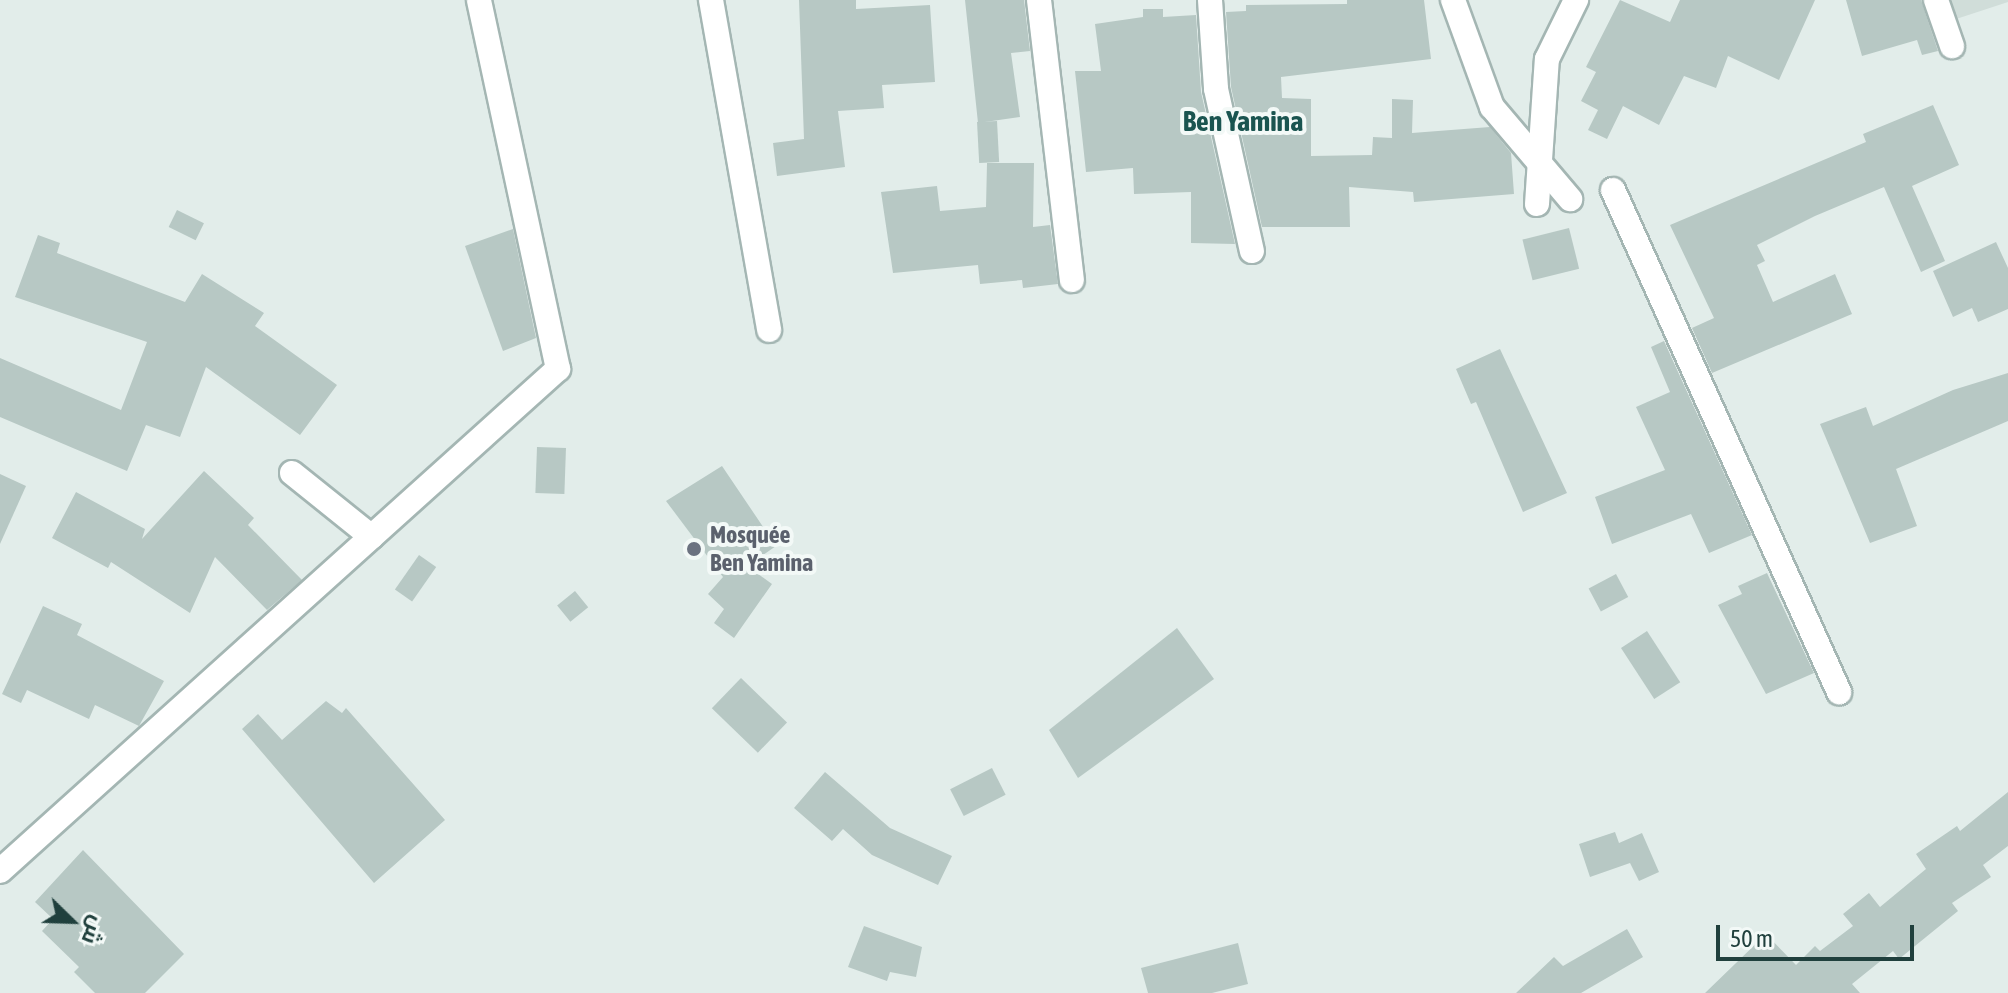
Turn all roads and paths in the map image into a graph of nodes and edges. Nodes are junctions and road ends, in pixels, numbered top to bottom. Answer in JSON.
{"nodes":[{"id":1,"x":479,"y":0,"type":"edge"},
{"id":2,"x":711,"y":0,"type":"edge"},
{"id":3,"x":1039,"y":0,"type":"edge"},
{"id":4,"x":1210,"y":0,"type":"edge"},
{"id":5,"x":1453,"y":0,"type":"edge"},
{"id":6,"x":1576,"y":0,"type":"edge"},
{"id":7,"x":1936,"y":0,"type":"edge"},
{"id":8,"x":1952,"y":46,"type":"dead end"},
{"id":9,"x":1539,"y":157,"type":"junction"},
{"id":10,"x":1613,"y":190,"type":"dead end"},
{"id":11,"x":1570,"y":199,"type":"dead end"},
{"id":12,"x":1537,"y":204,"type":"dead end"},
{"id":13,"x":1252,"y":251,"type":"dead end"},
{"id":14,"x":1072,"y":280,"type":"dead end"},
{"id":15,"x":769,"y":330,"type":"dead end"},
{"id":16,"x":292,"y":473,"type":"dead end"},
{"id":17,"x":372,"y":537,"type":"junction"},
{"id":18,"x":1839,"y":692,"type":"dead end"},
{"id":19,"x":0,"y":871,"type":"edge"}],
"edges":[{"from":1,"to":17,"type":"street"},
{"from":2,"to":15,"type":"street"},
{"from":3,"to":14,"type":"street"},
{"from":4,"to":13,"type":"street"},
{"from":5,"to":9,"type":"street"},
{"from":6,"to":9,"type":"street"},
{"from":7,"to":8,"type":"street"},
{"from":9,"to":11,"type":"street"},
{"from":9,"to":12,"type":"street"},
{"from":10,"to":18,"type":"street"},
{"from":16,"to":17,"type":"street"},
{"from":17,"to":19,"type":"street"}]}
